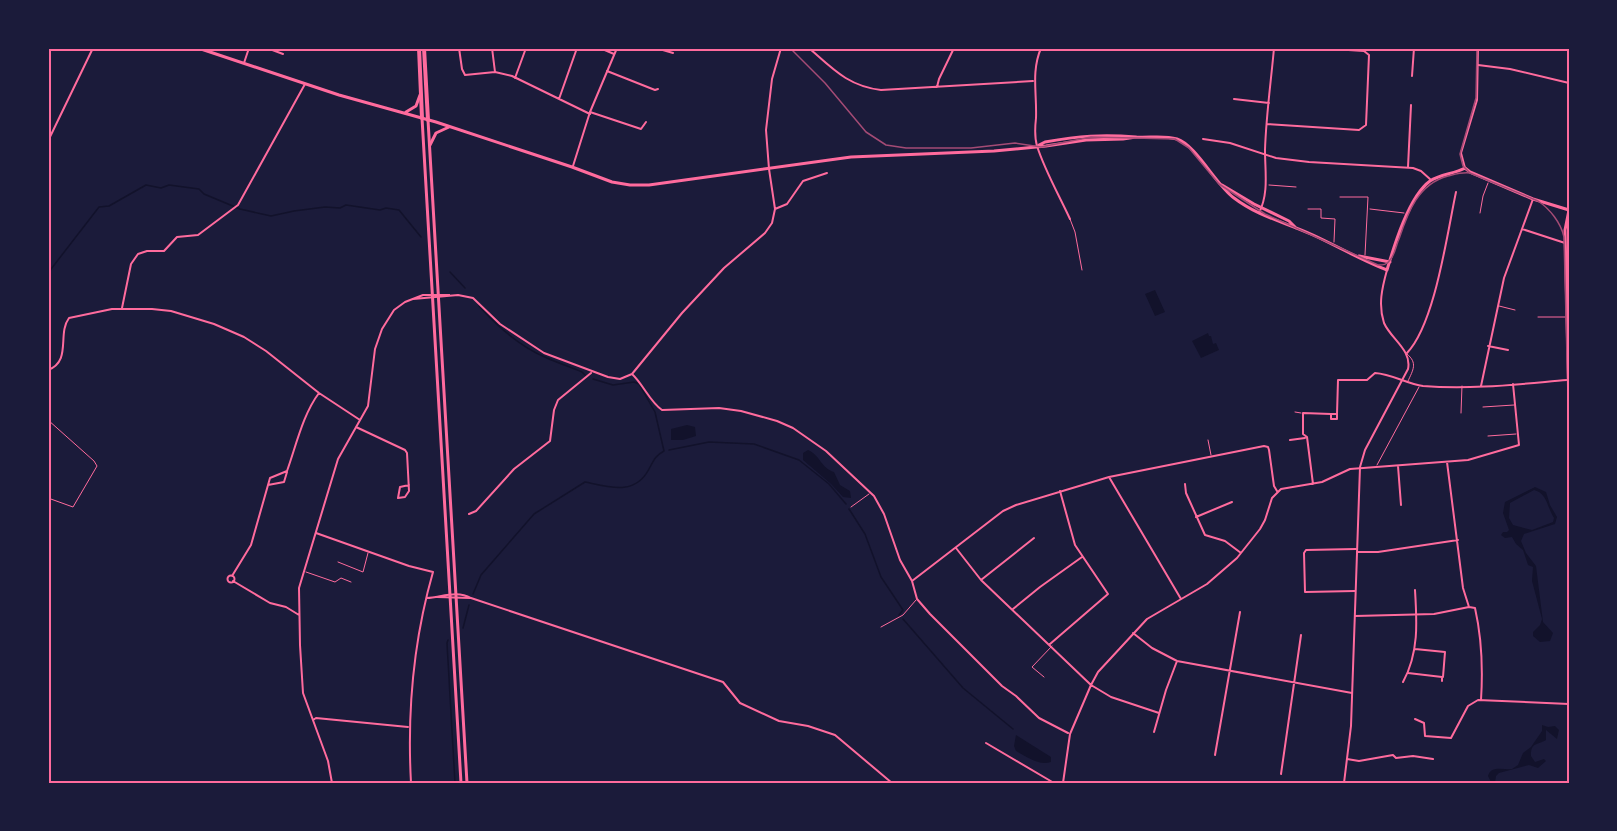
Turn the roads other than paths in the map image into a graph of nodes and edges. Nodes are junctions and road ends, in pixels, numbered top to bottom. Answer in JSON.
{"nodes":[{"id":1,"x":91,"y":48,"type":"edge"},
{"id":2,"x":198,"y":48,"type":"edge"},
{"id":3,"x":249,"y":48,"type":"edge"},
{"id":4,"x":267,"y":48,"type":"edge"},
{"id":5,"x":419,"y":48,"type":"edge"},
{"id":6,"x":424,"y":48,"type":"edge"},
{"id":7,"x":459,"y":48,"type":"edge"},
{"id":8,"x":492,"y":48,"type":"edge"},
{"id":9,"x":526,"y":48,"type":"edge"},
{"id":10,"x":577,"y":48,"type":"edge"},
{"id":11,"x":600,"y":48,"type":"edge"},
{"id":12,"x":617,"y":48,"type":"edge"},
{"id":13,"x":656,"y":48,"type":"edge"},
{"id":14,"x":781,"y":48,"type":"edge"},
{"id":15,"x":809,"y":48,"type":"edge"},
{"id":16,"x":954,"y":48,"type":"edge"},
{"id":17,"x":1041,"y":48,"type":"edge"},
{"id":18,"x":1274,"y":48,"type":"edge"},
{"id":19,"x":1317,"y":48,"type":"edge"},
{"id":20,"x":1414,"y":48,"type":"edge"},
{"id":21,"x":1478,"y":48,"type":"edge"},
{"id":22,"x":673,"y":53,"type":"dead end"},
{"id":23,"x":283,"y":54,"type":"dead end"},
{"id":24,"x":615,"y":54,"type":"junction"},
{"id":25,"x":244,"y":63,"type":"junction"},
{"id":26,"x":1478,"y":65,"type":"junction"},
{"id":27,"x":607,"y":71,"type":"junction"},
{"id":28,"x":495,"y":72,"type":"junction"},
{"id":29,"x":1412,"y":76,"type":"dead end"},
{"id":30,"x":515,"y":78,"type":"junction"},
{"id":31,"x":1033,"y":81,"type":"junction"},
{"id":32,"x":1569,"y":83,"type":"edge"},
{"id":33,"x":305,"y":84,"type":"junction"},
{"id":34,"x":937,"y":87,"type":"junction"},
{"id":35,"x":657,"y":88,"type":"dead end"},
{"id":36,"x":421,"y":93,"type":"junction"},
{"id":37,"x":559,"y":99,"type":"junction"},
{"id":38,"x":1234,"y":99,"type":"dead end"},
{"id":39,"x":1269,"y":103,"type":"junction"},
{"id":40,"x":1411,"y":105,"type":"dead end"},
{"id":41,"x":404,"y":113,"type":"junction"},
{"id":42,"x":590,"y":113,"type":"junction"},
{"id":43,"x":422,"y":118,"type":"junction"},
{"id":44,"x":428,"y":120,"type":"junction"},
{"id":45,"x":646,"y":122,"type":"dead end"},
{"id":46,"x":1267,"y":124,"type":"junction"},
{"id":47,"x":449,"y":127,"type":"junction"},
{"id":48,"x":1203,"y":139,"type":"dead end"},
{"id":49,"x":48,"y":141,"type":"edge"},
{"id":50,"x":430,"y":145,"type":"junction"},
{"id":51,"x":1037,"y":146,"type":"junction"},
{"id":52,"x":1266,"y":156,"type":"junction"},
{"id":53,"x":572,"y":167,"type":"junction"},
{"id":54,"x":1408,"y":167,"type":"junction"},
{"id":55,"x":1465,"y":168,"type":"junction"},
{"id":56,"x":769,"y":169,"type":"junction"},
{"id":57,"x":827,"y":173,"type":"dead end"},
{"id":58,"x":1431,"y":180,"type":"junction"},
{"id":59,"x":1489,"y":180,"type":"junction"},
{"id":60,"x":1218,"y":183,"type":"junction"},
{"id":61,"x":1267,"y":185,"type":"junction"},
{"id":62,"x":1296,"y":187,"type":"dead end"},
{"id":63,"x":1456,"y":192,"type":"dead end"},
{"id":64,"x":1340,"y":197,"type":"dead end"},
{"id":65,"x":1533,"y":198,"type":"junction"},
{"id":66,"x":1262,"y":208,"type":"junction"},
{"id":67,"x":775,"y":209,"type":"junction"},
{"id":68,"x":1308,"y":209,"type":"dead end"},
{"id":69,"x":1368,"y":209,"type":"junction"},
{"id":70,"x":1569,"y":210,"type":"edge"},
{"id":71,"x":1259,"y":213,"type":"junction"},
{"id":72,"x":1480,"y":213,"type":"dead end"},
{"id":73,"x":1408,"y":214,"type":"junction"},
{"id":74,"x":1070,"y":219,"type":"joint"},
{"id":75,"x":1296,"y":228,"type":"junction"},
{"id":76,"x":1522,"y":229,"type":"junction"},
{"id":77,"x":1566,"y":243,"type":"junction"},
{"id":78,"x":1334,"y":244,"type":"junction"},
{"id":79,"x":1364,"y":258,"type":"junction"},
{"id":80,"x":1390,"y":262,"type":"junction"},
{"id":81,"x":1082,"y":270,"type":"dead end"},
{"id":82,"x":1387,"y":270,"type":"junction"},
{"id":83,"x":432,"y":296,"type":"junction"},
{"id":84,"x":438,"y":296,"type":"junction"},
{"id":85,"x":1497,"y":306,"type":"junction"},
{"id":86,"x":122,"y":308,"type":"junction"},
{"id":87,"x":1515,"y":309,"type":"dead end"},
{"id":88,"x":1538,"y":317,"type":"dead end"},
{"id":89,"x":1566,"y":317,"type":"junction"},
{"id":90,"x":1568,"y":328,"type":"edge"},
{"id":91,"x":1488,"y":346,"type":"junction"},
{"id":92,"x":1508,"y":350,"type":"dead end"},
{"id":93,"x":1407,"y":353,"type":"junction"},
{"id":94,"x":48,"y":370,"type":"edge"},
{"id":95,"x":591,"y":372,"type":"junction"},
{"id":96,"x":632,"y":374,"type":"junction"},
{"id":97,"x":1402,"y":380,"type":"junction"},
{"id":98,"x":1569,"y":380,"type":"edge"},
{"id":99,"x":1408,"y":381,"type":"junction"},
{"id":100,"x":1513,"y":384,"type":"junction"},
{"id":101,"x":1420,"y":386,"type":"junction"},
{"id":102,"x":1462,"y":386,"type":"junction"},
{"id":103,"x":1481,"y":386,"type":"junction"},
{"id":104,"x":319,"y":393,"type":"junction"},
{"id":105,"x":1569,"y":404,"type":"edge"},
{"id":106,"x":1515,"y":405,"type":"junction"},
{"id":107,"x":1483,"y":407,"type":"dead end"},
{"id":108,"x":1295,"y":412,"type":"dead end"},
{"id":109,"x":1303,"y":413,"type":"junction"},
{"id":110,"x":1461,"y":413,"type":"dead end"},
{"id":111,"x":48,"y":420,"type":"edge"},
{"id":112,"x":360,"y":420,"type":"junction"},
{"id":113,"x":356,"y":427,"type":"junction"},
{"id":114,"x":1518,"y":434,"type":"junction"},
{"id":115,"x":1488,"y":436,"type":"dead end"},
{"id":116,"x":1305,"y":438,"type":"junction"},
{"id":117,"x":1208,"y":440,"type":"dead end"},
{"id":118,"x":1290,"y":440,"type":"dead end"},
{"id":119,"x":1211,"y":457,"type":"junction"},
{"id":120,"x":1447,"y":462,"type":"junction"},
{"id":121,"x":1398,"y":466,"type":"junction"},
{"id":122,"x":1360,"y":467,"type":"junction"},
{"id":123,"x":1376,"y":467,"type":"junction"},
{"id":124,"x":287,"y":471,"type":"junction"},
{"id":125,"x":1109,"y":477,"type":"junction"},
{"id":126,"x":409,"y":484,"type":"junction"},
{"id":127,"x":1185,"y":484,"type":"dead end"},
{"id":128,"x":1313,"y":484,"type":"junction"},
{"id":129,"x":268,"y":485,"type":"junction"},
{"id":130,"x":1060,"y":491,"type":"junction"},
{"id":131,"x":1277,"y":491,"type":"junction"},
{"id":132,"x":871,"y":493,"type":"junction"},
{"id":133,"x":48,"y":498,"type":"edge"},
{"id":134,"x":1232,"y":502,"type":"dead end"},
{"id":135,"x":1401,"y":505,"type":"dead end"},
{"id":136,"x":851,"y":507,"type":"dead end"},
{"id":137,"x":469,"y":514,"type":"dead end"},
{"id":138,"x":1196,"y":517,"type":"junction"},
{"id":139,"x":316,"y":532,"type":"junction"},
{"id":140,"x":1034,"y":538,"type":"dead end"},
{"id":141,"x":1458,"y":540,"type":"junction"},
{"id":142,"x":956,"y":548,"type":"junction"},
{"id":143,"x":1357,"y":550,"type":"junction"},
{"id":144,"x":369,"y":551,"type":"junction"},
{"id":145,"x":1241,"y":553,"type":"junction"},
{"id":146,"x":1083,"y":557,"type":"junction"},
{"id":147,"x":338,"y":562,"type":"dead end"},
{"id":148,"x":304,"y":572,"type":"junction"},
{"id":149,"x":232,"y":576,"type":"junction"},
{"id":150,"x":981,"y":580,"type":"junction"},
{"id":151,"x":233,"y":581,"type":"junction"},
{"id":152,"x":912,"y":581,"type":"junction"},
{"id":153,"x":351,"y":582,"type":"dead end"},
{"id":154,"x":1415,"y":590,"type":"dead end"},
{"id":155,"x":1355,"y":591,"type":"junction"},
{"id":156,"x":450,"y":596,"type":"junction"},
{"id":157,"x":456,"y":596,"type":"junction"},
{"id":158,"x":427,"y":598,"type":"junction"},
{"id":159,"x":917,"y":599,"type":"junction"},
{"id":160,"x":1180,"y":599,"type":"junction"},
{"id":161,"x":1469,"y":607,"type":"junction"},
{"id":162,"x":1013,"y":609,"type":"junction"},
{"id":163,"x":1240,"y":612,"type":"dead end"},
{"id":164,"x":299,"y":615,"type":"junction"},
{"id":165,"x":1416,"y":615,"type":"junction"},
{"id":166,"x":1355,"y":616,"type":"junction"},
{"id":167,"x":881,"y":627,"type":"dead end"},
{"id":168,"x":1133,"y":633,"type":"junction"},
{"id":169,"x":1301,"y":635,"type":"dead end"},
{"id":170,"x":1051,"y":645,"type":"junction"},
{"id":171,"x":1415,"y":649,"type":"junction"},
{"id":172,"x":1177,"y":661,"type":"junction"},
{"id":173,"x":1229,"y":672,"type":"junction"},
{"id":174,"x":1408,"y":673,"type":"junction"},
{"id":175,"x":1044,"y":677,"type":"dead end"},
{"id":176,"x":1403,"y":682,"type":"dead end"},
{"id":177,"x":1293,"y":683,"type":"junction"},
{"id":178,"x":1091,"y":685,"type":"junction"},
{"id":179,"x":1352,"y":693,"type":"junction"},
{"id":180,"x":1481,"y":700,"type":"junction"},
{"id":181,"x":1569,"y":704,"type":"edge"},
{"id":182,"x":1159,"y":713,"type":"junction"},
{"id":183,"x":1415,"y":719,"type":"dead end"},
{"id":184,"x":313,"y":720,"type":"junction"},
{"id":185,"x":410,"y":727,"type":"junction"},
{"id":186,"x":1154,"y":732,"type":"dead end"},
{"id":187,"x":1070,"y":734,"type":"junction"},
{"id":188,"x":986,"y":743,"type":"dead end"},
{"id":189,"x":1215,"y":755,"type":"dead end"},
{"id":190,"x":1347,"y":759,"type":"junction"},
{"id":191,"x":1433,"y":759,"type":"dead end"},
{"id":192,"x":1281,"y":774,"type":"dead end"},
{"id":193,"x":332,"y":783,"type":"edge"},
{"id":194,"x":411,"y":783,"type":"edge"},
{"id":195,"x":461,"y":783,"type":"edge"},
{"id":196,"x":467,"y":783,"type":"edge"},
{"id":197,"x":892,"y":783,"type":"edge"},
{"id":198,"x":1054,"y":783,"type":"edge"},
{"id":199,"x":1063,"y":783,"type":"edge"},
{"id":200,"x":1344,"y":783,"type":"edge"}],
"edges":[{"from":1,"to":49,"type":"street"},
{"from":2,"to":25,"type":"main road"},
{"from":3,"to":25,"type":"street"},
{"from":4,"to":23,"type":"street"},
{"from":5,"to":36,"type":"highway"},
{"from":6,"to":44,"type":"highway"},
{"from":7,"to":28,"type":"street"},
{"from":8,"to":28,"type":"street"},
{"from":9,"to":30,"type":"street"},
{"from":10,"to":37,"type":"street"},
{"from":11,"to":24,"type":"street"},
{"from":12,"to":24,"type":"street"},
{"from":13,"to":22,"type":"street"},
{"from":14,"to":56,"type":"street"},
{"from":15,"to":34,"type":"street"},
{"from":16,"to":34,"type":"street"},
{"from":17,"to":31,"type":"street"},
{"from":18,"to":39,"type":"street"},
{"from":19,"to":46,"type":"street"},
{"from":20,"to":29,"type":"street"},
{"from":21,"to":26,"type":"street"},
{"from":24,"to":27,"type":"street"},
{"from":25,"to":33,"type":"main road"},
{"from":26,"to":32,"type":"street"},
{"from":26,"to":55,"type":"street"},
{"from":27,"to":35,"type":"street"},
{"from":27,"to":42,"type":"street"},
{"from":28,"to":30,"type":"street"},
{"from":30,"to":37,"type":"street"},
{"from":31,"to":34,"type":"street"},
{"from":31,"to":51,"type":"street"},
{"from":33,"to":41,"type":"main road"},
{"from":33,"to":86,"type":"street"},
{"from":36,"to":41,"type":"main road"},
{"from":36,"to":43,"type":"highway"},
{"from":37,"to":42,"type":"street"},
{"from":38,"to":39,"type":"street"},
{"from":39,"to":46,"type":"street"},
{"from":40,"to":54,"type":"street"},
{"from":41,"to":43,"type":"main road"},
{"from":42,"to":45,"type":"street"},
{"from":42,"to":53,"type":"street"},
{"from":43,"to":44,"type":"main road"},
{"from":43,"to":83,"type":"main road"},
{"from":44,"to":47,"type":"main road"},
{"from":44,"to":50,"type":"main road"},
{"from":46,"to":52,"type":"street"},
{"from":47,"to":50,"type":"main road"},
{"from":47,"to":53,"type":"main road"},
{"from":48,"to":52,"type":"street"},
{"from":50,"to":84,"type":"main road"},
{"from":51,"to":56,"type":"main road"},
{"from":51,"to":60,"type":"main road"},
{"from":51,"to":74,"type":"street"},
{"from":52,"to":54,"type":"street"},
{"from":52,"to":61,"type":"street"},
{"from":53,"to":56,"type":"main road"},
{"from":54,"to":58,"type":"street"},
{"from":55,"to":58,"type":"main road"},
{"from":55,"to":59,"type":"main road"},
{"from":56,"to":67,"type":"street"},
{"from":57,"to":67,"type":"street"},
{"from":58,"to":73,"type":"main road"},
{"from":59,"to":65,"type":"main road"},
{"from":59,"to":72,"type":"lane"},
{"from":60,"to":66,"type":"main road"},
{"from":60,"to":71,"type":"main road"},
{"from":61,"to":62,"type":"lane"},
{"from":61,"to":66,"type":"street"},
{"from":63,"to":93,"type":"street"},
{"from":64,"to":69,"type":"lane"},
{"from":65,"to":70,"type":"main road"},
{"from":65,"to":76,"type":"street"},
{"from":66,"to":71,"type":"street"},
{"from":66,"to":75,"type":"main road"},
{"from":67,"to":96,"type":"street"},
{"from":68,"to":78,"type":"lane"},
{"from":69,"to":73,"type":"lane"},
{"from":69,"to":79,"type":"lane"},
{"from":70,"to":77,"type":"main road"},
{"from":71,"to":75,"type":"main road"},
{"from":73,"to":80,"type":"main road"},
{"from":74,"to":81,"type":"lane"},
{"from":75,"to":78,"type":"main road"},
{"from":76,"to":77,"type":"street"},
{"from":76,"to":85,"type":"street"},
{"from":77,"to":89,"type":"main road"},
{"from":78,"to":79,"type":"main road"},
{"from":79,"to":80,"type":"main road"},
{"from":79,"to":82,"type":"main road"},
{"from":80,"to":82,"type":"main road"},
{"from":82,"to":93,"type":"street"},
{"from":83,"to":84,"type":"street"},
{"from":83,"to":112,"type":"street"},
{"from":83,"to":156,"type":"main road"},
{"from":84,"to":95,"type":"street"},
{"from":84,"to":157,"type":"main road"},
{"from":85,"to":87,"type":"lane"},
{"from":85,"to":91,"type":"street"},
{"from":86,"to":94,"type":"street"},
{"from":86,"to":104,"type":"street"},
{"from":88,"to":89,"type":"lane"},
{"from":89,"to":90,"type":"main road"},
{"from":90,"to":98,"type":"main road"},
{"from":91,"to":92,"type":"street"},
{"from":91,"to":103,"type":"street"},
{"from":93,"to":97,"type":"street"},
{"from":93,"to":99,"type":"lane"},
{"from":95,"to":96,"type":"street"},
{"from":95,"to":137,"type":"street"},
{"from":96,"to":132,"type":"street"},
{"from":97,"to":99,"type":"street"},
{"from":97,"to":109,"type":"street"},
{"from":97,"to":122,"type":"street"},
{"from":98,"to":100,"type":"street"},
{"from":98,"to":105,"type":"main road"},
{"from":99,"to":101,"type":"street"},
{"from":100,"to":103,"type":"street"},
{"from":100,"to":106,"type":"street"},
{"from":101,"to":102,"type":"street"},
{"from":101,"to":123,"type":"lane"},
{"from":102,"to":103,"type":"street"},
{"from":102,"to":110,"type":"lane"},
{"from":104,"to":112,"type":"street"},
{"from":104,"to":124,"type":"street"},
{"from":106,"to":107,"type":"lane"},
{"from":106,"to":114,"type":"street"},
{"from":108,"to":109,"type":"lane"},
{"from":109,"to":116,"type":"street"},
{"from":111,"to":133,"type":"lane"},
{"from":112,"to":113,"type":"street"},
{"from":113,"to":126,"type":"street"},
{"from":113,"to":139,"type":"street"},
{"from":114,"to":115,"type":"lane"},
{"from":114,"to":120,"type":"street"},
{"from":116,"to":118,"type":"street"},
{"from":116,"to":128,"type":"street"},
{"from":117,"to":119,"type":"lane"},
{"from":119,"to":125,"type":"street"},
{"from":119,"to":131,"type":"street"},
{"from":120,"to":121,"type":"street"},
{"from":120,"to":141,"type":"street"},
{"from":121,"to":123,"type":"street"},
{"from":121,"to":135,"type":"street"},
{"from":122,"to":123,"type":"street"},
{"from":122,"to":128,"type":"street"},
{"from":122,"to":143,"type":"street"},
{"from":124,"to":129,"type":"street"},
{"from":124,"to":129,"type":"street"},
{"from":125,"to":130,"type":"street"},
{"from":125,"to":160,"type":"street"},
{"from":126,"to":126,"type":"street"},
{"from":127,"to":138,"type":"street"},
{"from":128,"to":131,"type":"street"},
{"from":129,"to":149,"type":"street"},
{"from":130,"to":142,"type":"street"},
{"from":130,"to":146,"type":"street"},
{"from":131,"to":145,"type":"street"},
{"from":132,"to":136,"type":"lane"},
{"from":132,"to":152,"type":"street"},
{"from":134,"to":138,"type":"street"},
{"from":138,"to":145,"type":"street"},
{"from":139,"to":144,"type":"street"},
{"from":139,"to":148,"type":"street"},
{"from":140,"to":150,"type":"street"},
{"from":141,"to":143,"type":"street"},
{"from":141,"to":161,"type":"street"},
{"from":142,"to":150,"type":"street"},
{"from":142,"to":152,"type":"street"},
{"from":143,"to":155,"type":"street"},
{"from":143,"to":155,"type":"street"},
{"from":144,"to":147,"type":"lane"},
{"from":144,"to":158,"type":"street"},
{"from":145,"to":160,"type":"street"},
{"from":146,"to":162,"type":"street"},
{"from":146,"to":170,"type":"street"},
{"from":148,"to":153,"type":"lane"},
{"from":148,"to":164,"type":"street"},
{"from":149,"to":151,"type":"street"},
{"from":149,"to":151,"type":"street"},
{"from":150,"to":162,"type":"street"},
{"from":151,"to":164,"type":"street"},
{"from":152,"to":159,"type":"street"},
{"from":154,"to":165,"type":"street"},
{"from":155,"to":166,"type":"street"},
{"from":156,"to":157,"type":"street"},
{"from":156,"to":158,"type":"street"},
{"from":156,"to":195,"type":"main road"},
{"from":157,"to":196,"type":"main road"},
{"from":157,"to":197,"type":"street"},
{"from":158,"to":185,"type":"street"},
{"from":159,"to":167,"type":"lane"},
{"from":159,"to":187,"type":"street"},
{"from":160,"to":168,"type":"street"},
{"from":161,"to":165,"type":"street"},
{"from":161,"to":180,"type":"street"},
{"from":162,"to":170,"type":"street"},
{"from":163,"to":173,"type":"street"},
{"from":164,"to":184,"type":"street"},
{"from":165,"to":166,"type":"street"},
{"from":165,"to":171,"type":"street"},
{"from":166,"to":179,"type":"street"},
{"from":168,"to":172,"type":"street"},
{"from":168,"to":178,"type":"street"},
{"from":169,"to":177,"type":"street"},
{"from":170,"to":175,"type":"lane"},
{"from":170,"to":178,"type":"street"},
{"from":171,"to":174,"type":"street"},
{"from":171,"to":174,"type":"street"},
{"from":172,"to":173,"type":"street"},
{"from":172,"to":182,"type":"street"},
{"from":173,"to":177,"type":"street"},
{"from":173,"to":189,"type":"street"},
{"from":174,"to":176,"type":"street"},
{"from":177,"to":179,"type":"street"},
{"from":177,"to":192,"type":"street"},
{"from":178,"to":182,"type":"street"},
{"from":178,"to":187,"type":"street"},
{"from":179,"to":190,"type":"street"},
{"from":180,"to":181,"type":"street"},
{"from":180,"to":183,"type":"street"},
{"from":182,"to":186,"type":"street"},
{"from":184,"to":185,"type":"street"},
{"from":184,"to":193,"type":"street"},
{"from":185,"to":194,"type":"street"},
{"from":187,"to":199,"type":"street"},
{"from":188,"to":198,"type":"street"},
{"from":190,"to":191,"type":"street"},
{"from":190,"to":200,"type":"street"}]}
